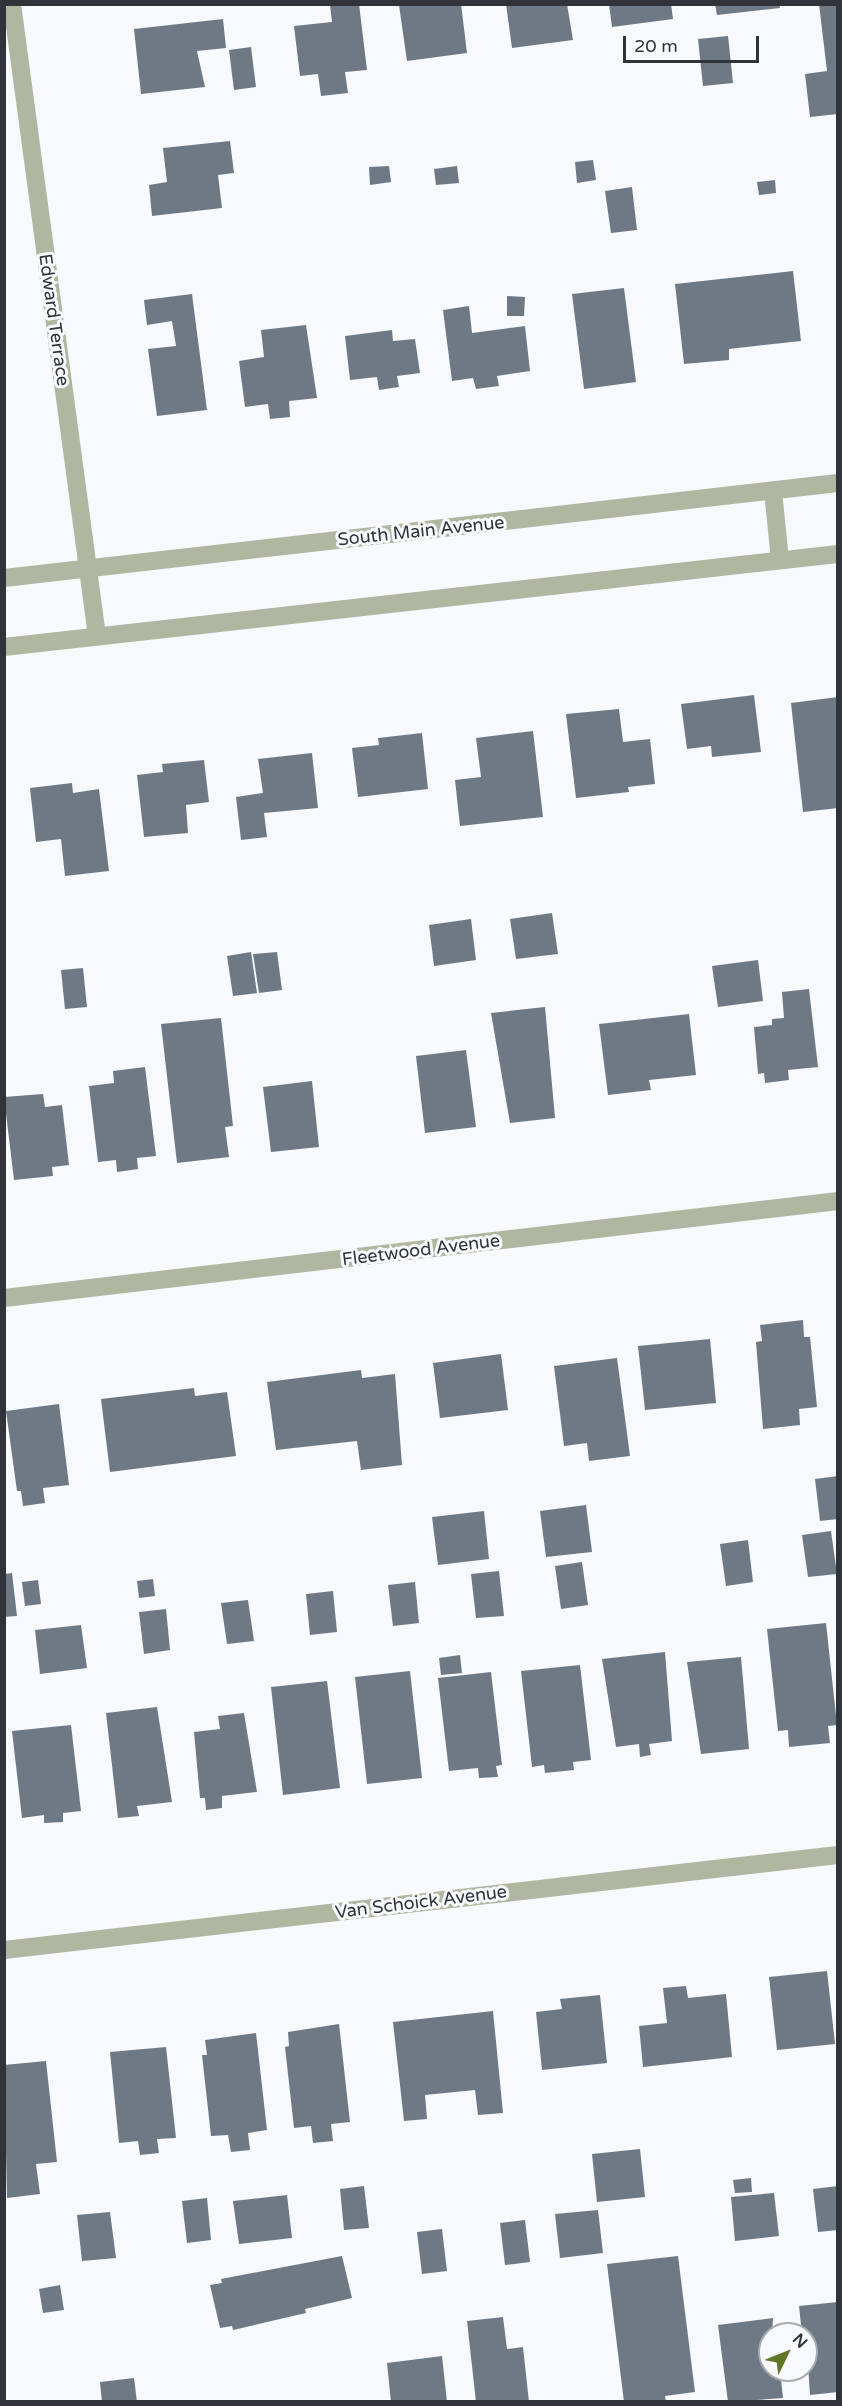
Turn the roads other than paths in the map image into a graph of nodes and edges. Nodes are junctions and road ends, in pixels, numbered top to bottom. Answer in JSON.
{"nodes":[{"id":1,"x":12,"y":4,"type":"edge"},
{"id":2,"x":837,"y":483,"type":"edge"},
{"id":3,"x":772,"y":491,"type":"junction"},
{"id":4,"x":837,"y":554,"type":"edge"},
{"id":5,"x":780,"y":560,"type":"junction"},
{"id":6,"x":88,"y":568,"type":"junction"},
{"id":7,"x":4,"y":578,"type":"edge"},
{"id":8,"x":97,"y":636,"type":"junction"},
{"id":9,"x":4,"y":647,"type":"edge"},
{"id":10,"x":837,"y":1202,"type":"edge"},
{"id":11,"x":4,"y":1298,"type":"edge"},
{"id":12,"x":837,"y":1855,"type":"edge"},
{"id":13,"x":4,"y":1950,"type":"edge"}],
"edges":[{"from":1,"to":6,"type":"street","name":"Edward Terrace"},
{"from":2,"to":3,"type":"street","name":"South Main Avenue"},
{"from":3,"to":5,"type":"street"},
{"from":3,"to":6,"type":"street","name":"South Main Avenue"},
{"from":4,"to":5,"type":"street"},
{"from":5,"to":8,"type":"street"},
{"from":6,"to":7,"type":"street","name":"South Main Avenue"},
{"from":6,"to":8,"type":"street","name":"Edward Terrace"},
{"from":8,"to":9,"type":"street"},
{"from":10,"to":11,"type":"street","name":"Fleetwood Avenue"},
{"from":12,"to":13,"type":"street","name":"Van Schoick Avenue"}]}
